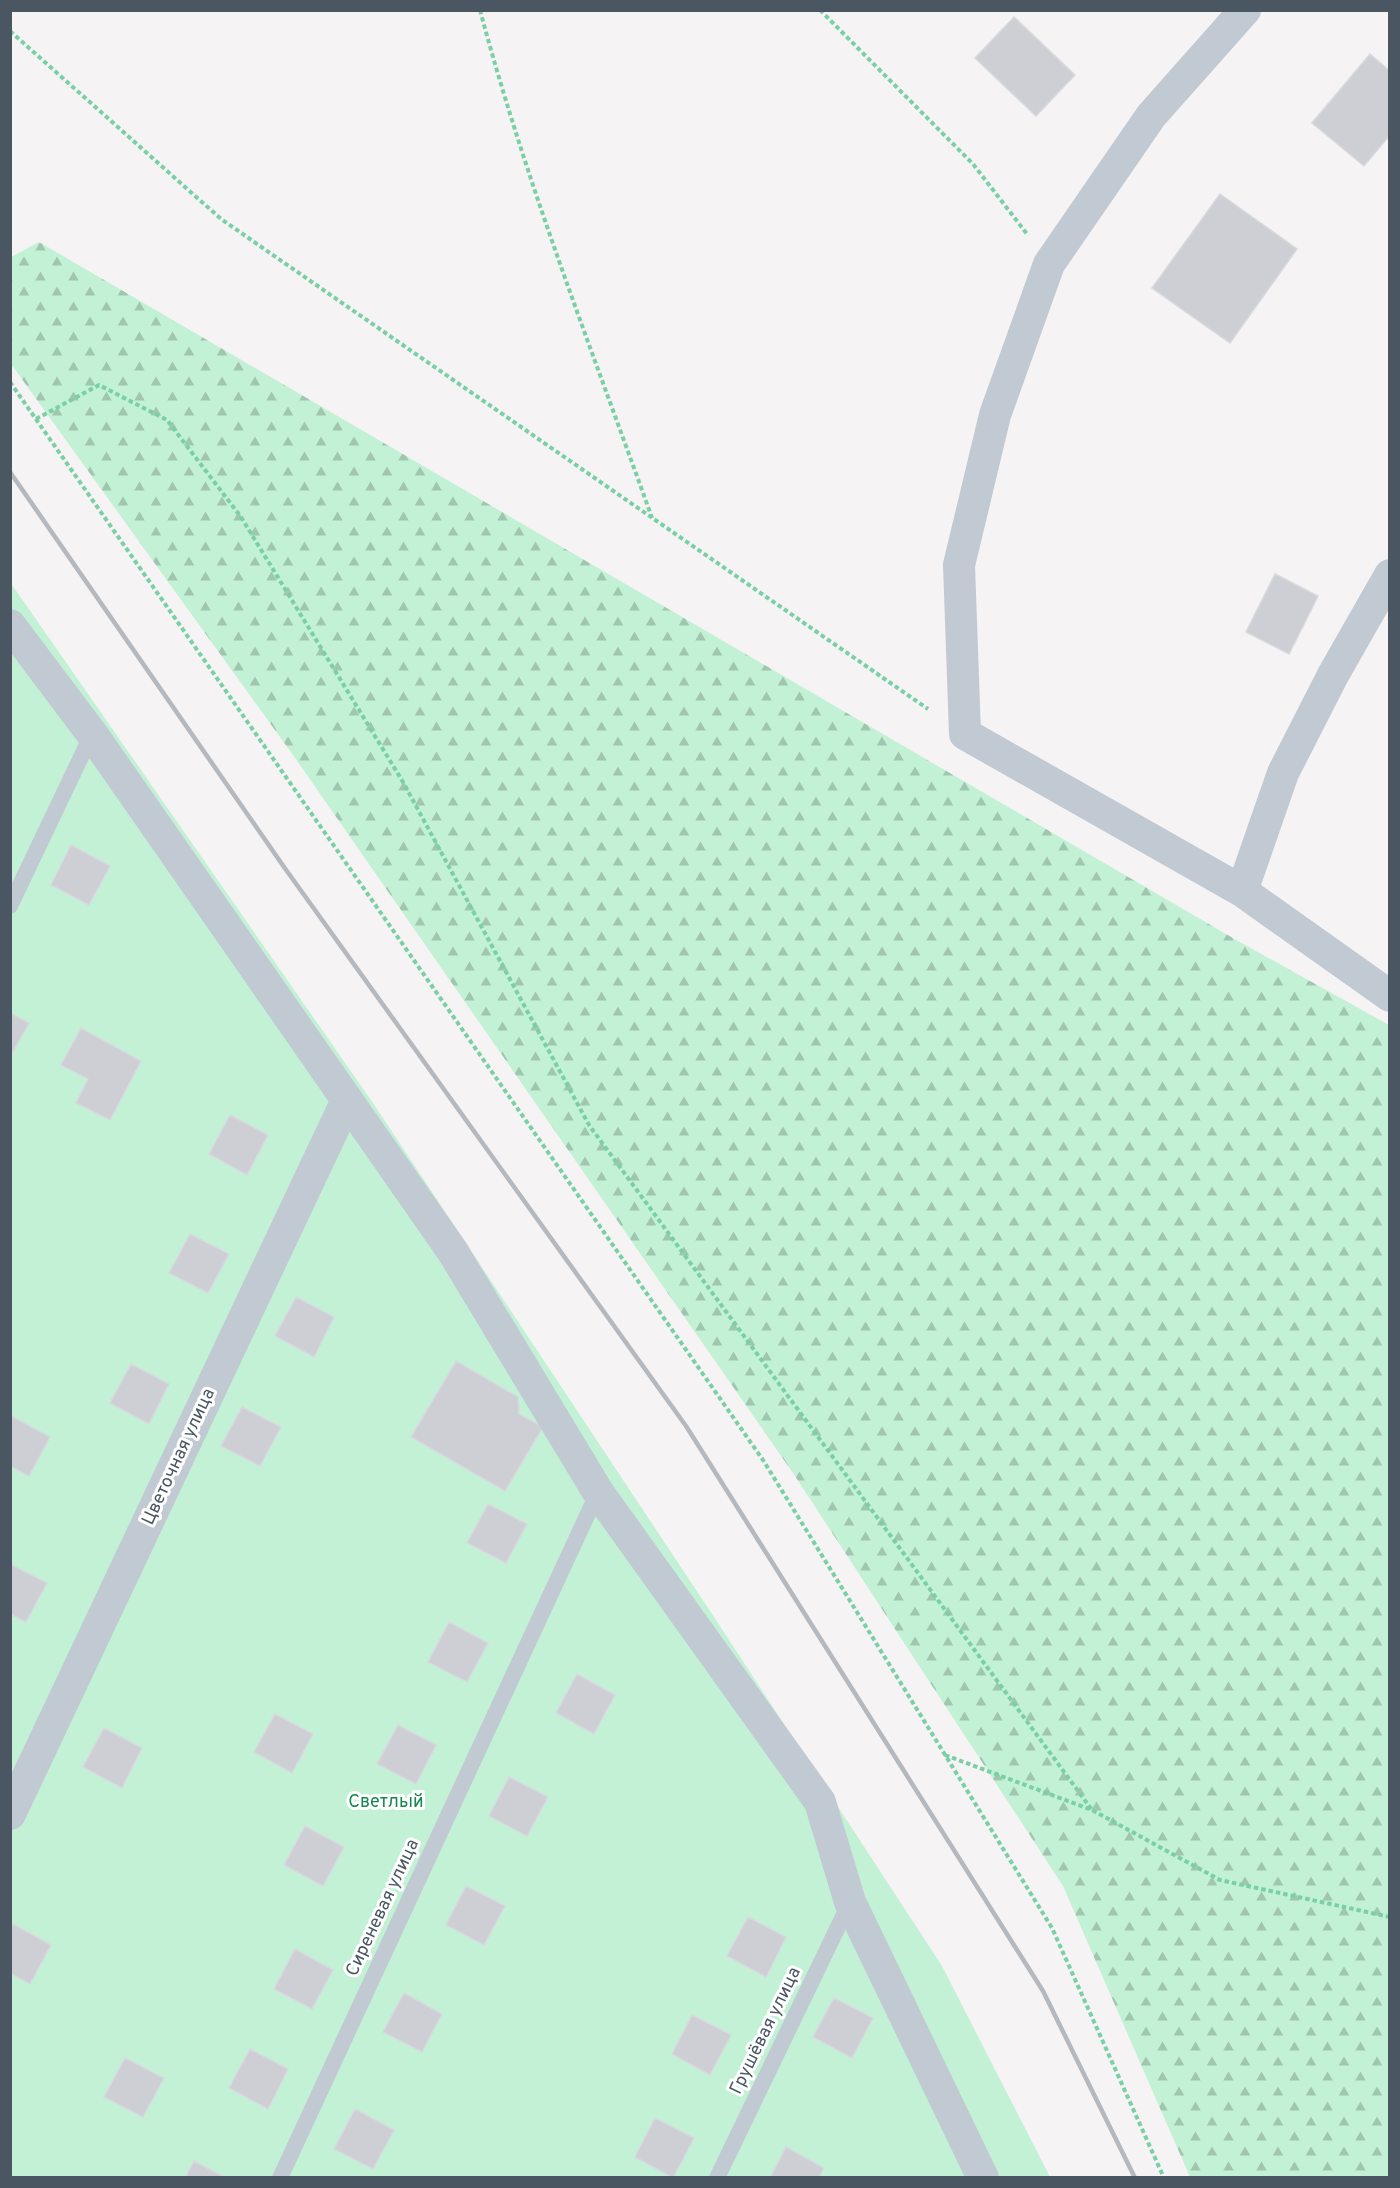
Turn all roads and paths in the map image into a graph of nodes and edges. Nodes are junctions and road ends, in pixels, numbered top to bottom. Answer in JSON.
{"nodes":[{"id":1,"x":480,"y":10,"type":"edge"},
{"id":2,"x":820,"y":10,"type":"edge"},
{"id":3,"x":1245,"y":10,"type":"edge"},
{"id":4,"x":10,"y":31,"type":"edge"},
{"id":5,"x":1049,"y":264,"type":"junction"},
{"id":6,"x":10,"y":382,"type":"edge"},
{"id":7,"x":36,"y":419,"type":"junction"},
{"id":8,"x":652,"y":518,"type":"junction"},
{"id":9,"x":1389,"y":575,"type":"edge"},
{"id":10,"x":10,"y":625,"type":"edge"},
{"id":11,"x":92,"y":734,"type":"junction"},
{"id":12,"x":965,"y":734,"type":"junction"},
{"id":13,"x":1242,"y":891,"type":"junction"},
{"id":14,"x":10,"y":906,"type":"edge"},
{"id":15,"x":1389,"y":996,"type":"edge"},
{"id":16,"x":346,"y":1100,"type":"junction"},
{"id":17,"x":598,"y":1492,"type":"junction"},
{"id":18,"x":945,"y":1754,"type":"junction"},
{"id":19,"x":1092,"y":1810,"type":"junction"},
{"id":20,"x":10,"y":1814,"type":"edge"},
{"id":21,"x":850,"y":1902,"type":"junction"},
{"id":22,"x":1389,"y":1917,"type":"edge"},
{"id":23,"x":280,"y":2178,"type":"edge"},
{"id":24,"x":717,"y":2178,"type":"edge"},
{"id":25,"x":983,"y":2178,"type":"edge"},
{"id":26,"x":1164,"y":2178,"type":"edge"}],
"edges":[{"from":1,"to":8,"type":"path"},
{"from":2,"to":5,"type":"path"},
{"from":3,"to":5,"type":"street"},
{"from":4,"to":8,"type":"path"},
{"from":5,"to":12,"type":"street"},
{"from":6,"to":7,"type":"path"},
{"from":7,"to":18,"type":"path"},
{"from":7,"to":19,"type":"path"},
{"from":8,"to":12,"type":"path"},
{"from":9,"to":13,"type":"street"},
{"from":10,"to":11,"type":"street"},
{"from":11,"to":14,"type":"lane"},
{"from":11,"to":16,"type":"street"},
{"from":12,"to":13,"type":"street"},
{"from":13,"to":15,"type":"street"},
{"from":16,"to":17,"type":"street"},
{"from":16,"to":20,"type":"street","name":"Цветочная улица"},
{"from":17,"to":21,"type":"street"},
{"from":17,"to":23,"type":"lane","name":"Сиреневая улица"},
{"from":18,"to":19,"type":"path"},
{"from":18,"to":26,"type":"path"},
{"from":19,"to":22,"type":"path"},
{"from":21,"to":24,"type":"lane","name":"Грушёвая улица"},
{"from":21,"to":25,"type":"street"}]}
